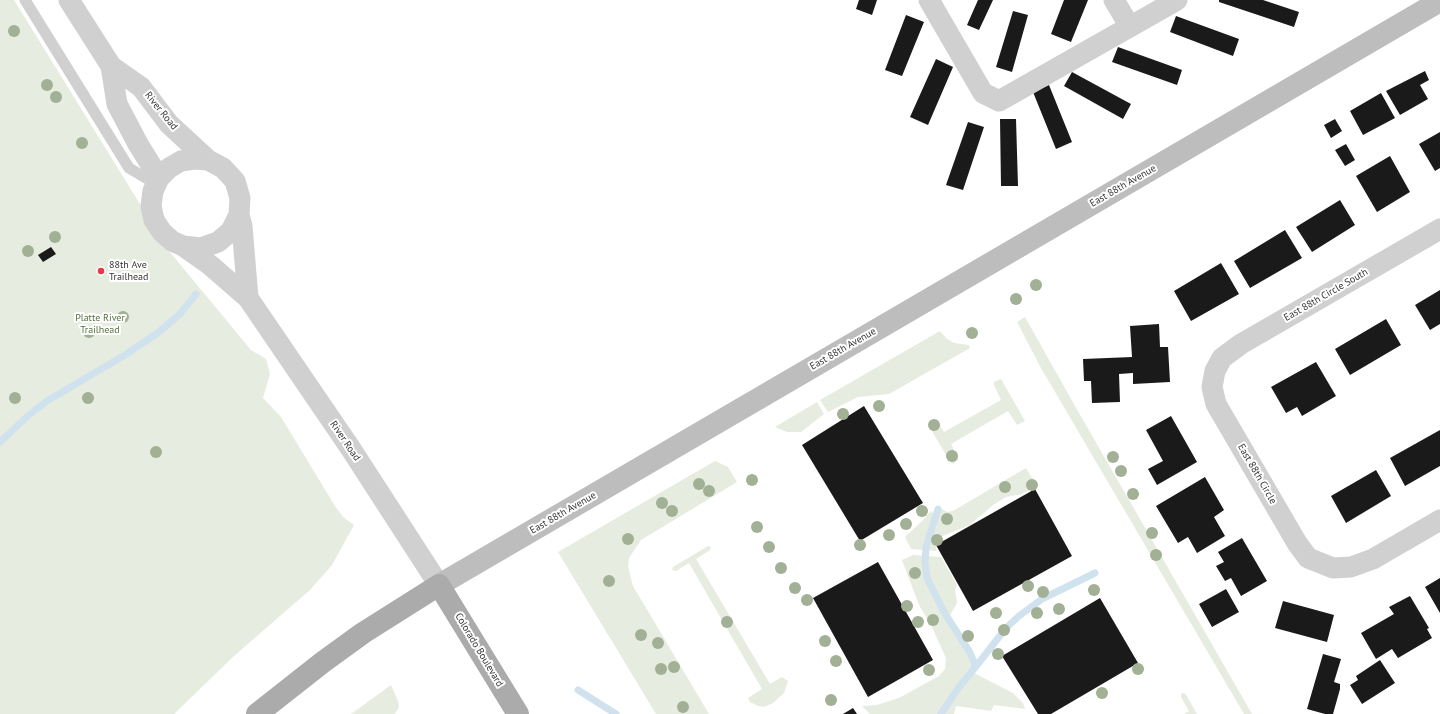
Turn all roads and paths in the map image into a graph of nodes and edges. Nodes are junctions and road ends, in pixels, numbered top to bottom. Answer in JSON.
{"nodes":[{"id":1,"x":25,"y":0,"type":"edge"},
{"id":2,"x":69,"y":0,"type":"edge"},
{"id":3,"x":929,"y":0,"type":"edge"},
{"id":4,"x":1114,"y":0,"type":"edge"},
{"id":5,"x":1177,"y":0,"type":"edge"},
{"id":6,"x":1440,"y":1,"type":"edge"},
{"id":7,"x":1130,"y":27,"type":"junction"},
{"id":8,"x":111,"y":66,"type":"junction"},
{"id":9,"x":208,"y":160,"type":"junction"},
{"id":10,"x":158,"y":181,"type":"junction"},
{"id":11,"x":239,"y":215,"type":"junction"},
{"id":12,"x":1440,"y":229,"type":"edge"},
{"id":13,"x":183,"y":246,"type":"junction"},
{"id":14,"x":248,"y":298,"type":"junction"},
{"id":15,"x":1217,"y":366,"type":"joint"},
{"id":16,"x":1440,"y":520,"type":"edge"},
{"id":17,"x":439,"y":585,"type":"junction"},
{"id":18,"x":257,"y":714,"type":"edge"},
{"id":19,"x":518,"y":714,"type":"edge"}],
"edges":[{"from":1,"to":10,"type":"lane"},
{"from":2,"to":8,"type":"street","name":"River Road"},
{"from":3,"to":7,"type":"street"},
{"from":4,"to":7,"type":"street"},
{"from":5,"to":7,"type":"street"},
{"from":6,"to":17,"type":"main road","name":"East 88th Avenue"},
{"from":8,"to":9,"type":"street","name":"River Road"},
{"from":8,"to":10,"type":"street","name":"River Road"},
{"from":9,"to":10,"type":"street"},
{"from":9,"to":11,"type":"street"},
{"from":10,"to":13,"type":"street"},
{"from":11,"to":13,"type":"street"},
{"from":11,"to":14,"type":"street","name":"River Road"},
{"from":12,"to":15,"type":"street","name":"East 88th Circle South"},
{"from":13,"to":14,"type":"street","name":"River Road"},
{"from":14,"to":17,"type":"street","name":"River Road"},
{"from":15,"to":16,"type":"street","name":"East 88th Circle"},
{"from":17,"to":18,"type":"main road","name":"East 88th Avenue"},
{"from":17,"to":19,"type":"main road","name":"Colorado Boulevard"}]}
